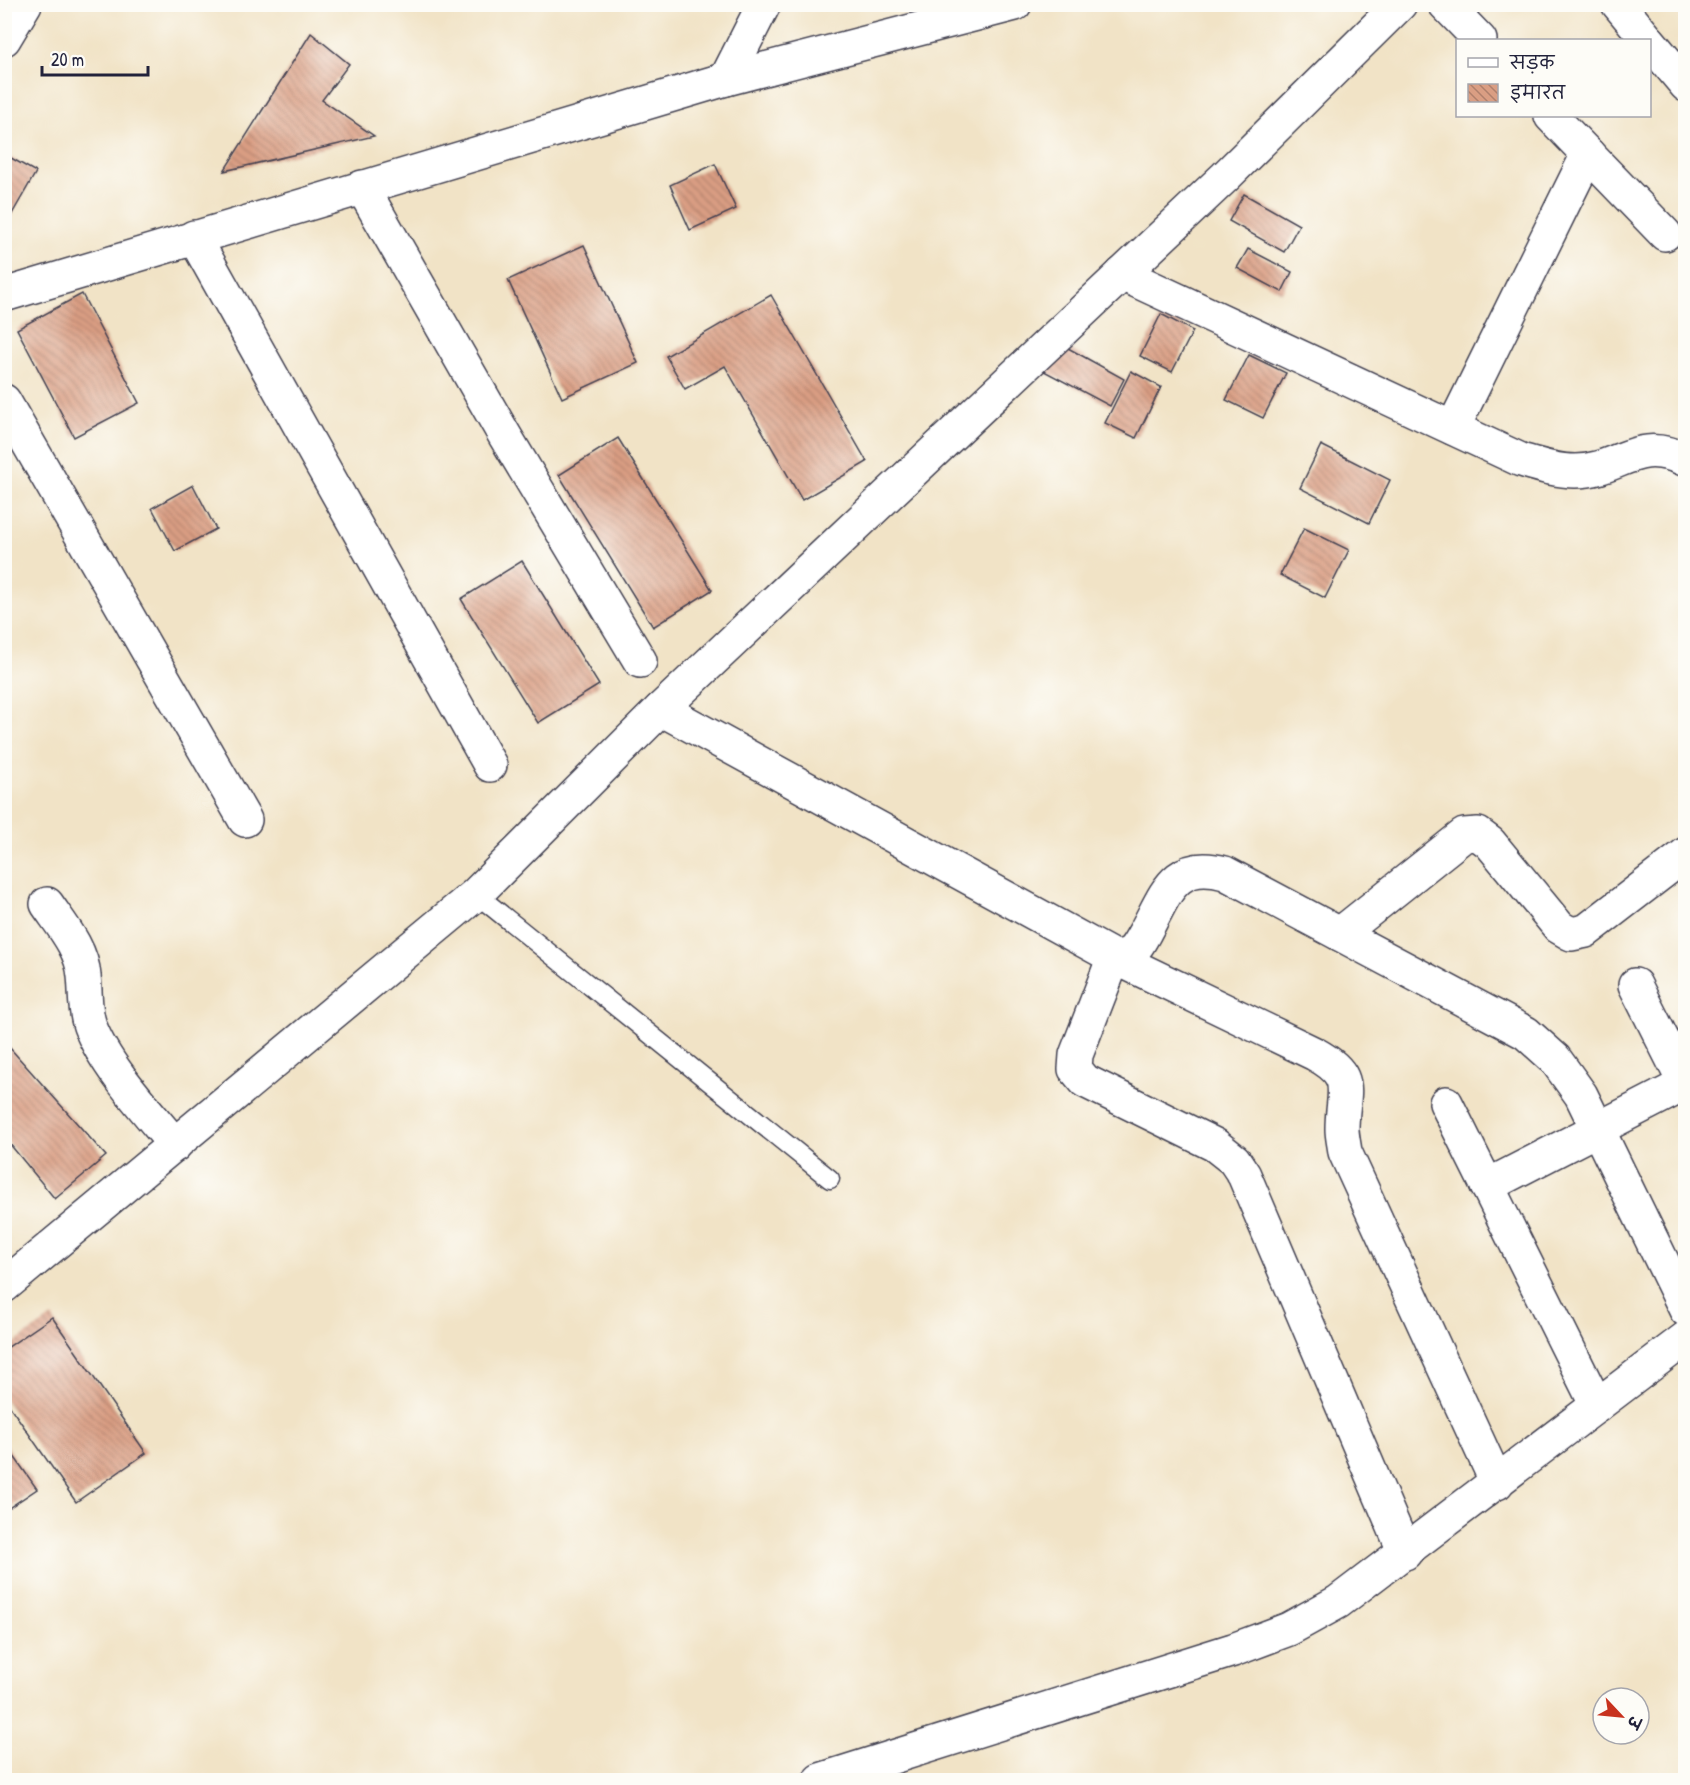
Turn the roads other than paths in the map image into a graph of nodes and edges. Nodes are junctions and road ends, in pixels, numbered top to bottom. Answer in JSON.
{"nodes":[{"id":1,"x":26,"y":4,"type":"edge"},
{"id":2,"x":764,"y":4,"type":"edge"},
{"id":3,"x":1015,"y":4,"type":"edge"},
{"id":4,"x":1400,"y":4,"type":"edge"},
{"id":5,"x":1445,"y":4,"type":"edge"},
{"id":6,"x":1618,"y":4,"type":"edge"},
{"id":7,"x":4,"y":39,"type":"edge"},
{"id":8,"x":1479,"y":39,"type":"edge"},
{"id":9,"x":1647,"y":39,"type":"edge"},
{"id":10,"x":1651,"y":43,"type":"edge"},
{"id":11,"x":726,"y":79,"type":"junction"},
{"id":12,"x":1686,"y":85,"type":"edge"},
{"id":13,"x":1552,"y":117,"type":"edge"},
{"id":14,"x":1588,"y":154,"type":"junction"},
{"id":15,"x":362,"y":188,"type":"junction"},
{"id":16,"x":1665,"y":234,"type":"dead end"},
{"id":17,"x":194,"y":237,"type":"junction"},
{"id":18,"x":1122,"y":274,"type":"junction"},
{"id":19,"x":4,"y":295,"type":"edge"},
{"id":20,"x":4,"y":401,"type":"edge"},
{"id":21,"x":1453,"y":428,"type":"junction"},
{"id":22,"x":1686,"y":460,"type":"edge"},
{"id":23,"x":640,"y":661,"type":"dead end"},
{"id":24,"x":661,"y":709,"type":"junction"},
{"id":25,"x":490,"y":765,"type":"dead end"},
{"id":26,"x":245,"y":820,"type":"dead end"},
{"id":27,"x":1686,"y":854,"type":"edge"},
{"id":28,"x":476,"y":894,"type":"junction"},
{"id":29,"x":47,"y":904,"type":"dead end"},
{"id":30,"x":1340,"y":934,"type":"junction"},
{"id":31,"x":1114,"y":957,"type":"junction"},
{"id":32,"x":1635,"y":985,"type":"dead end"},
{"id":33,"x":1685,"y":1085,"type":"edge"},
{"id":34,"x":1446,"y":1103,"type":"dead end"},
{"id":35,"x":1598,"y":1129,"type":"junction"},
{"id":36,"x":175,"y":1145,"type":"junction"},
{"id":37,"x":830,"y":1179,"type":"dead end"},
{"id":38,"x":1487,"y":1186,"type":"junction"},
{"id":39,"x":4,"y":1286,"type":"edge"},
{"id":40,"x":1686,"y":1310,"type":"edge"},
{"id":41,"x":1686,"y":1338,"type":"edge"},
{"id":42,"x":1597,"y":1406,"type":"junction"},
{"id":43,"x":1497,"y":1483,"type":"junction"},
{"id":44,"x":1405,"y":1553,"type":"junction"},
{"id":45,"x":820,"y":1780,"type":"edge"}],
"edges":[{"from":1,"to":7,"type":"street"},
{"from":2,"to":11,"type":"street"},
{"from":3,"to":11,"type":"street"},
{"from":4,"to":18,"type":"street"},
{"from":5,"to":8,"type":"street"},
{"from":6,"to":9,"type":"street"},
{"from":10,"to":12,"type":"street"},
{"from":11,"to":15,"type":"street"},
{"from":13,"to":14,"type":"street"},
{"from":14,"to":16,"type":"street"},
{"from":14,"to":21,"type":"street"},
{"from":15,"to":17,"type":"street"},
{"from":15,"to":23,"type":"street"},
{"from":17,"to":19,"type":"street"},
{"from":17,"to":25,"type":"street"},
{"from":18,"to":21,"type":"street"},
{"from":18,"to":24,"type":"street"},
{"from":20,"to":26,"type":"street"},
{"from":21,"to":22,"type":"street"},
{"from":24,"to":28,"type":"street"},
{"from":24,"to":31,"type":"street"},
{"from":27,"to":30,"type":"street"},
{"from":28,"to":36,"type":"street"},
{"from":28,"to":37,"type":"lane"},
{"from":29,"to":36,"type":"street"},
{"from":30,"to":31,"type":"street"},
{"from":30,"to":35,"type":"street"},
{"from":31,"to":43,"type":"street"},
{"from":31,"to":44,"type":"street"},
{"from":32,"to":33,"type":"street"},
{"from":33,"to":35,"type":"street"},
{"from":34,"to":38,"type":"street"},
{"from":35,"to":38,"type":"street"},
{"from":35,"to":40,"type":"street"},
{"from":36,"to":39,"type":"street"},
{"from":38,"to":42,"type":"street"},
{"from":41,"to":42,"type":"street"},
{"from":42,"to":43,"type":"street"},
{"from":43,"to":44,"type":"street"},
{"from":44,"to":45,"type":"street"}]}
